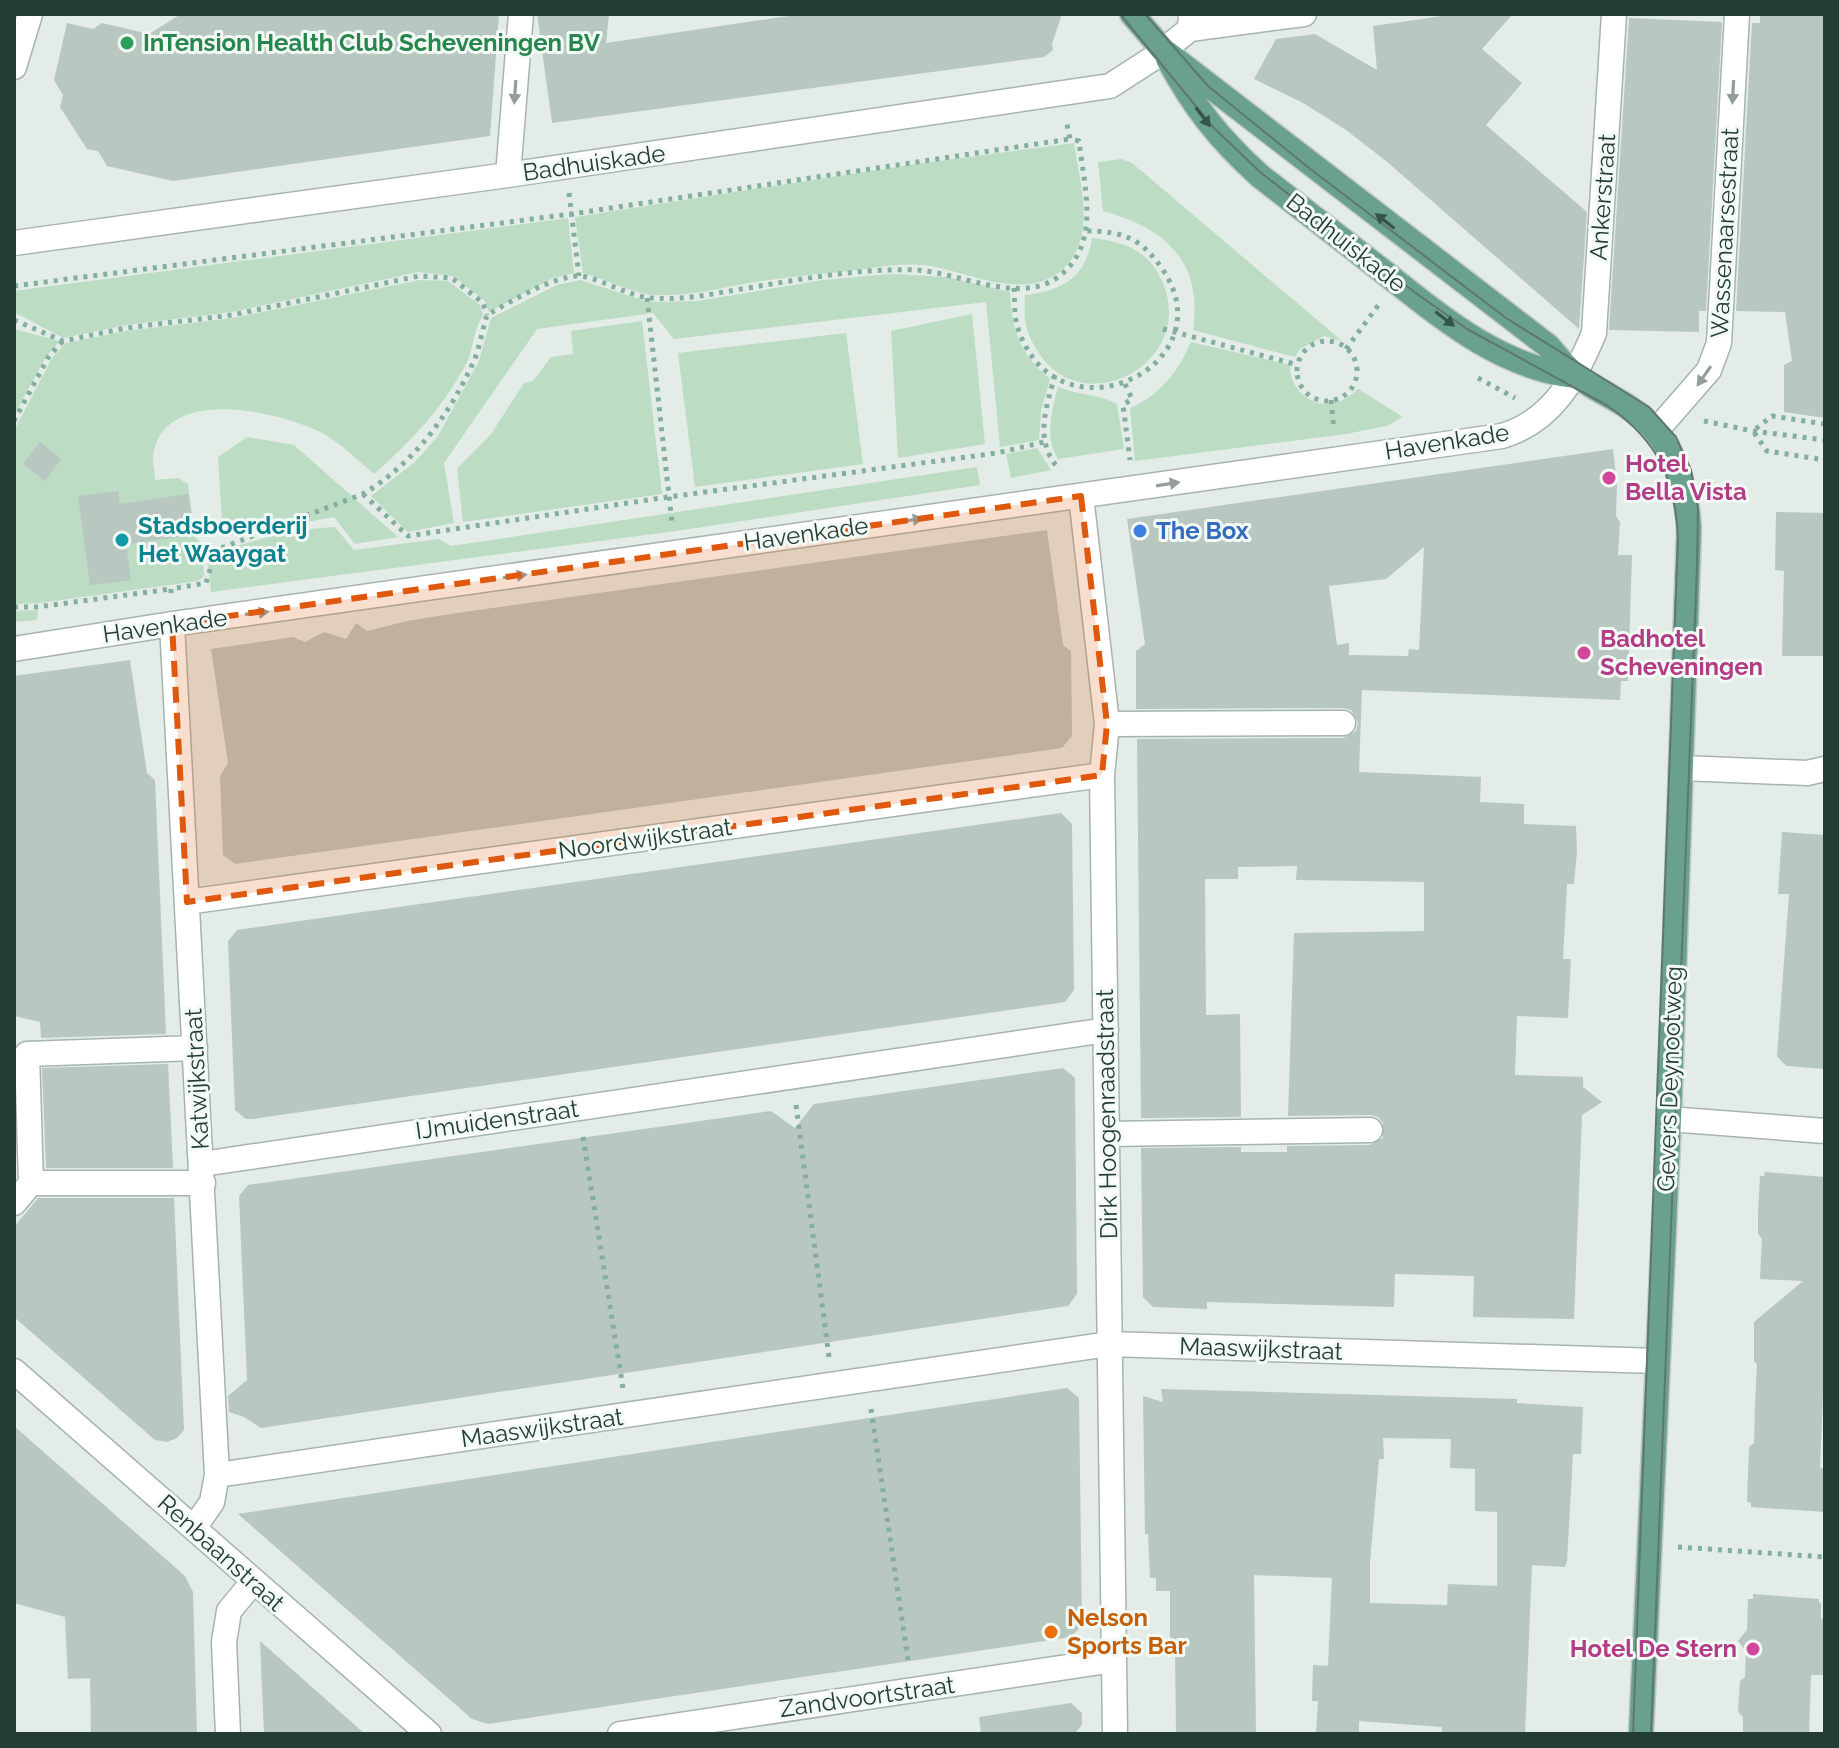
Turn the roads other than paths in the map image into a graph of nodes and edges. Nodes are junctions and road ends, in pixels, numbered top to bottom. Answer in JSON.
{"nodes":[{"id":1,"x":30,"y":14,"type":"edge"},
{"id":2,"x":521,"y":14,"type":"edge"},
{"id":3,"x":1132,"y":14,"type":"edge"},
{"id":4,"x":1304,"y":14,"type":"edge"},
{"id":5,"x":1614,"y":14,"type":"edge"},
{"id":6,"x":1737,"y":14,"type":"edge"},
{"id":7,"x":1190,"y":22,"type":"edge"},
{"id":8,"x":1163,"y":50,"type":"junction"},
{"id":9,"x":14,"y":67,"type":"edge"},
{"id":10,"x":508,"y":175,"type":"junction"},
{"id":11,"x":14,"y":243,"type":"edge"},
{"id":12,"x":1575,"y":376,"type":"junction"},
{"id":13,"x":1656,"y":431,"type":"junction"},
{"id":14,"x":1081,"y":496,"type":"junction"},
{"id":15,"x":172,"y":624,"type":"junction"},
{"id":16,"x":14,"y":649,"type":"edge"},
{"id":17,"x":1343,"y":723,"type":"dead end"},
{"id":18,"x":1107,"y":724,"type":"junction"},
{"id":19,"x":1682,"y":768,"type":"junction"},
{"id":20,"x":1825,"y":769,"type":"edge"},
{"id":21,"x":1102,"y":775,"type":"junction"},
{"id":22,"x":187,"y":902,"type":"junction"},
{"id":23,"x":1106,"y":1030,"type":"junction"},
{"id":24,"x":195,"y":1048,"type":"junction"},
{"id":25,"x":1669,"y":1119,"type":"junction"},
{"id":26,"x":1370,"y":1130,"type":"dead end"},
{"id":27,"x":1825,"y":1131,"type":"edge"},
{"id":28,"x":1107,"y":1134,"type":"junction"},
{"id":29,"x":202,"y":1174,"type":"junction"},
{"id":30,"x":31,"y":1183,"type":"junction"},
{"id":31,"x":14,"y":1203,"type":"edge"},
{"id":32,"x":1109,"y":1344,"type":"junction"},
{"id":33,"x":1657,"y":1361,"type":"junction"},
{"id":34,"x":14,"y":1371,"type":"edge"},
{"id":35,"x":217,"y":1475,"type":"junction"},
{"id":36,"x":194,"y":1528,"type":"junction"},
{"id":37,"x":253,"y":1582,"type":"junction"},
{"id":38,"x":1114,"y":1660,"type":"junction"},
{"id":39,"x":228,"y":1734,"type":"edge"},
{"id":40,"x":429,"y":1734,"type":"edge"},
{"id":41,"x":620,"y":1734,"type":"edge"},
{"id":42,"x":1115,"y":1734,"type":"edge"},
{"id":43,"x":1641,"y":1734,"type":"edge"}],
"edges":[{"from":1,"to":9,"type":"street"},
{"from":2,"to":10,"type":"street","one_way":true},
{"from":3,"to":8,"type":"main road"},
{"from":4,"to":7,"type":"street"},
{"from":5,"to":12,"type":"street","name":"Ankerstraat"},
{"from":6,"to":13,"type":"street","name":"Wassenaarsestraat","one_way":true},
{"from":7,"to":8,"type":"street"},
{"from":8,"to":10,"type":"street","name":"Badhuiskade"},
{"from":12,"to":8,"type":"main road","name":"Badhuiskade","one_way":true},
{"from":8,"to":12,"type":"main road","name":"Badhuiskade","one_way":true},
{"from":10,"to":11,"type":"street","name":"Badhuiskade"},
{"from":12,"to":13,"type":"main road","name":"Badhuiskade"},
{"from":14,"to":12,"type":"street","name":"Havenkade","one_way":true},
{"from":13,"to":19,"type":"main road","name":"Gevers Deynootweg"},
{"from":15,"to":14,"type":"street","name":"Havenkade","one_way":true},
{"from":14,"to":18,"type":"street","name":"Dirk Hoogenraadstraat"},
{"from":15,"to":16,"type":"street","name":"Havenkade"},
{"from":15,"to":22,"type":"street","name":"Katwijkstraat"},
{"from":17,"to":18,"type":"street"},
{"from":18,"to":21,"type":"street","name":"Dirk Hoogenraadstraat"},
{"from":19,"to":20,"type":"street"},
{"from":19,"to":25,"type":"main road","name":"Gevers Deynootweg"},
{"from":21,"to":22,"type":"street","name":"Noordwijkstraat"},
{"from":21,"to":23,"type":"street","name":"Dirk Hoogenraadstraat"},
{"from":22,"to":24,"type":"street","name":"Katwijkstraat"},
{"from":23,"to":28,"type":"street","name":"Dirk Hoogenraadstraat"},
{"from":23,"to":29,"type":"street","name":"IJmuidenstraat"},
{"from":24,"to":29,"type":"street","name":"Katwijkstraat"},
{"from":24,"to":30,"type":"street"},
{"from":25,"to":27,"type":"street"},
{"from":25,"to":33,"type":"main road","name":"Gevers Deynootweg"},
{"from":26,"to":28,"type":"street"},
{"from":28,"to":32,"type":"street","name":"Dirk Hoogenraadstraat"},
{"from":29,"to":30,"type":"street","name":"IJmuidenstraat"},
{"from":29,"to":35,"type":"street","name":"Katwijkstraat"},
{"from":30,"to":31,"type":"street"},
{"from":32,"to":33,"type":"street","name":"Maaswijkstraat"},
{"from":32,"to":35,"type":"street","name":"Maaswijkstraat"},
{"from":32,"to":38,"type":"street","name":"Dirk Hoogenraadstraat"},
{"from":33,"to":43,"type":"main road","name":"Gevers Deynootweg"},
{"from":34,"to":36,"type":"street","name":"Renbaanstraat"},
{"from":35,"to":36,"type":"street","name":"Katwijkstraat"},
{"from":36,"to":37,"type":"street","name":"Renbaanstraat"},
{"from":37,"to":39,"type":"street"},
{"from":37,"to":40,"type":"street","name":"Renbaanstraat"},
{"from":38,"to":41,"type":"street","name":"Zandvoortstraat"},
{"from":38,"to":42,"type":"street","name":"Dirk Hoogenraadstraat"}]}
